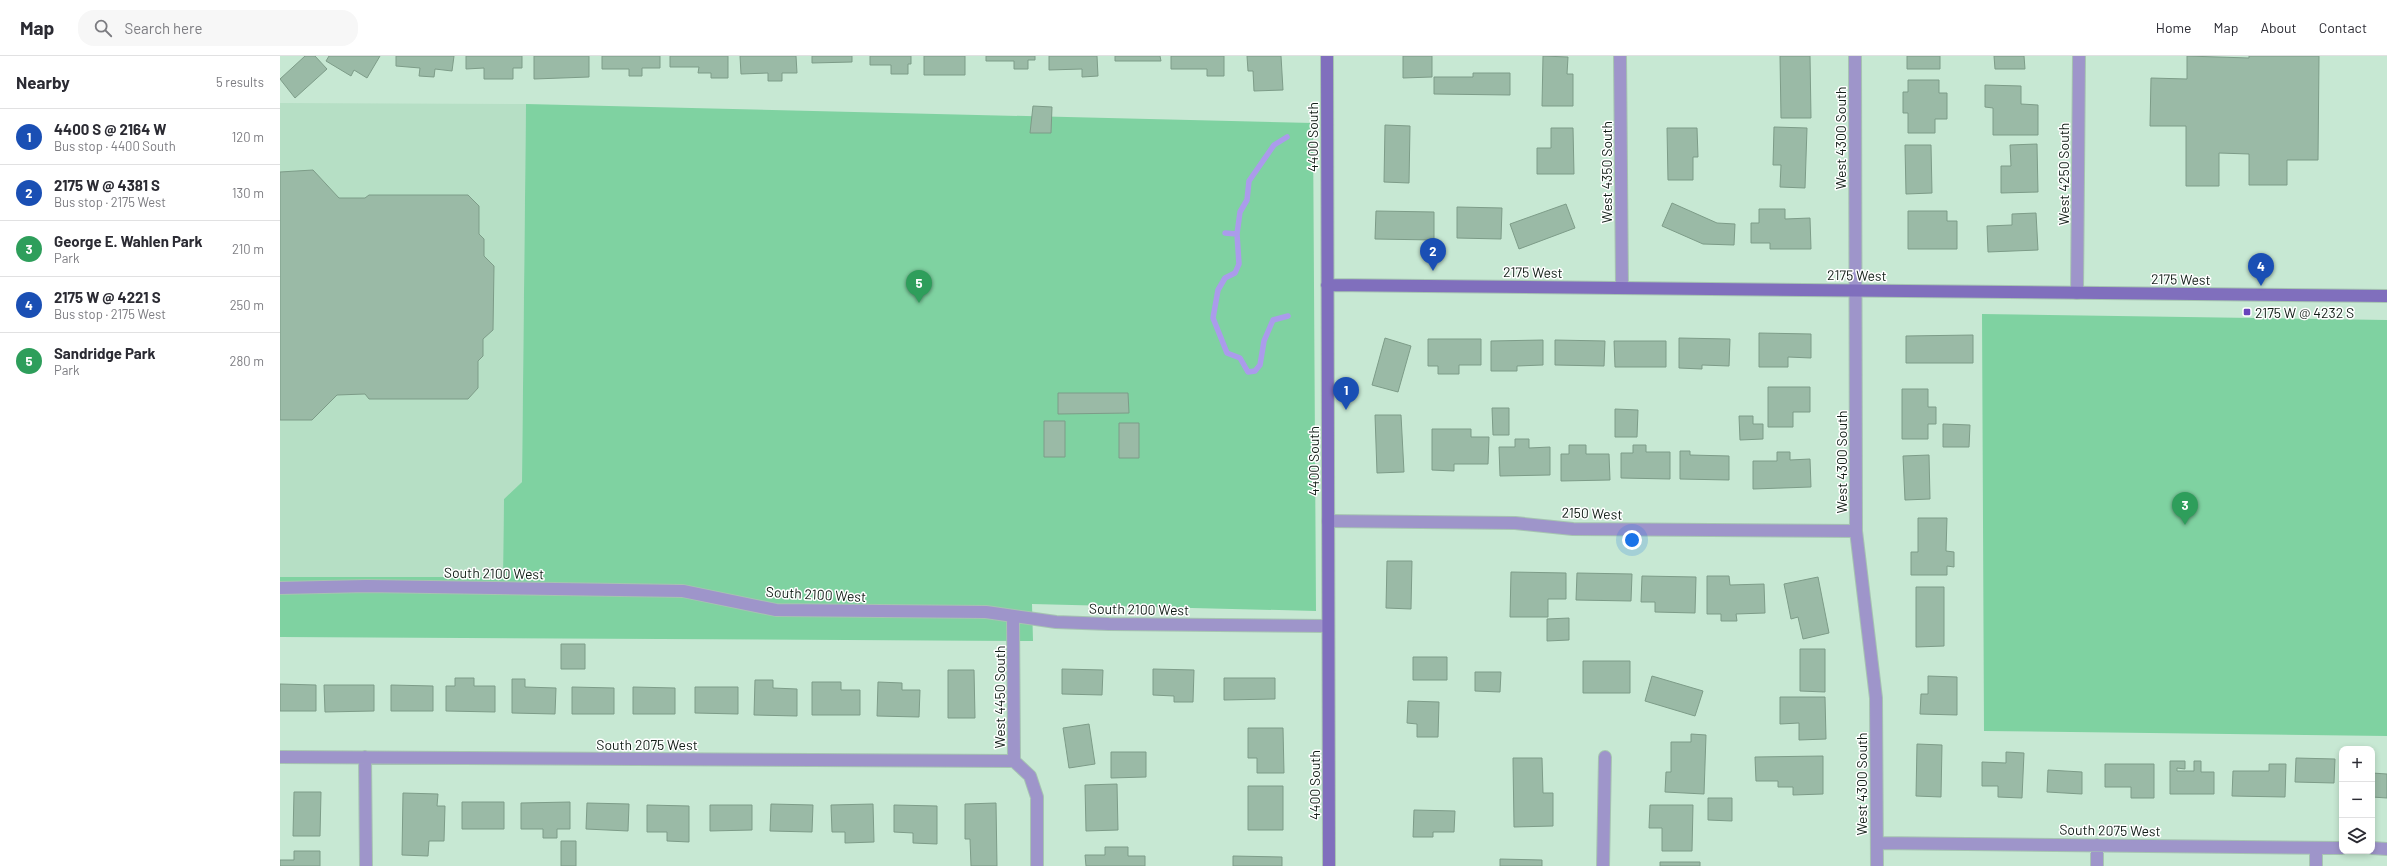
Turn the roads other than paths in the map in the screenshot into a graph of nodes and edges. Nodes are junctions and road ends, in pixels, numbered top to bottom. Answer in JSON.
{"nodes":[{"id":1,"x":1326,"y":56,"type":"edge"},
{"id":2,"x":1620,"y":56,"type":"edge"},
{"id":3,"x":1854,"y":56,"type":"edge"},
{"id":4,"x":2079,"y":56,"type":"edge"},
{"id":5,"x":1328,"y":285,"type":"junction"},
{"id":6,"x":1622,"y":288,"type":"junction"},
{"id":7,"x":1855,"y":290,"type":"junction"},
{"id":8,"x":2077,"y":293,"type":"junction"},
{"id":9,"x":2387,"y":296,"type":"edge"},
{"id":10,"x":1328,"y":521,"type":"junction"},
{"id":11,"x":1856,"y":531,"type":"junction"},
{"id":12,"x":280,"y":588,"type":"edge"},
{"id":13,"x":1013,"y":616,"type":"junction"},
{"id":14,"x":1328,"y":626,"type":"junction"},
{"id":15,"x":280,"y":757,"type":"edge"},
{"id":16,"x":365,"y":757,"type":"junction"},
{"id":17,"x":1605,"y":757,"type":"dead end"},
{"id":18,"x":1014,"y":761,"type":"junction"},
{"id":19,"x":1877,"y":842,"type":"junction"},
{"id":20,"x":2097,"y":845,"type":"junction"},
{"id":21,"x":2316,"y":848,"type":"junction"},
{"id":22,"x":2339,"y":848,"type":"edge"},
{"id":23,"x":2375,"y":848,"type":"edge"},
{"id":24,"x":2387,"y":848,"type":"edge"},
{"id":25,"x":366,"y":866,"type":"edge"},
{"id":26,"x":1037,"y":866,"type":"edge"},
{"id":27,"x":1329,"y":866,"type":"edge"},
{"id":28,"x":1603,"y":866,"type":"edge"},
{"id":29,"x":1877,"y":866,"type":"edge"},
{"id":30,"x":2097,"y":866,"type":"edge"},
{"id":31,"x":2316,"y":866,"type":"edge"}],
"edges":[{"from":1,"to":5,"type":"street","name":"4400 South"},
{"from":2,"to":6,"type":"street","name":"West 4350 South"},
{"from":3,"to":7,"type":"street","name":"West 4300 South"},
{"from":4,"to":8,"type":"street","name":"West 4250 South"},
{"from":5,"to":6,"type":"street","name":"2175 West"},
{"from":5,"to":10,"type":"street","name":"4400 South"},
{"from":6,"to":7,"type":"street","name":"2175 West"},
{"from":7,"to":8,"type":"street","name":"2175 West"},
{"from":7,"to":11,"type":"street","name":"West 4300 South"},
{"from":8,"to":9,"type":"street","name":"2175 West"},
{"from":10,"to":11,"type":"street","name":"2150 West"},
{"from":10,"to":14,"type":"street","name":"4400 South"},
{"from":11,"to":19,"type":"street","name":"West 4300 South"},
{"from":12,"to":13,"type":"street","name":"South 2100 West"},
{"from":13,"to":14,"type":"street","name":"South 2100 West"},
{"from":13,"to":18,"type":"street","name":"West 4450 South"},
{"from":14,"to":27,"type":"street","name":"4400 South"},
{"from":15,"to":16,"type":"street","name":"South 2075 West"},
{"from":16,"to":18,"type":"street","name":"South 2075 West"},
{"from":16,"to":25,"type":"street"},
{"from":17,"to":28,"type":"street"},
{"from":18,"to":26,"type":"street","name":"West 4450 South"},
{"from":19,"to":20,"type":"street","name":"South 2075 West"},
{"from":19,"to":29,"type":"street","name":"West 4300 South"},
{"from":20,"to":21,"type":"street","name":"South 2075 West"},
{"from":20,"to":30,"type":"street"},
{"from":21,"to":22,"type":"street","name":"South 2075 West"},
{"from":21,"to":31,"type":"street"},
{"from":23,"to":24,"type":"street"}]}
